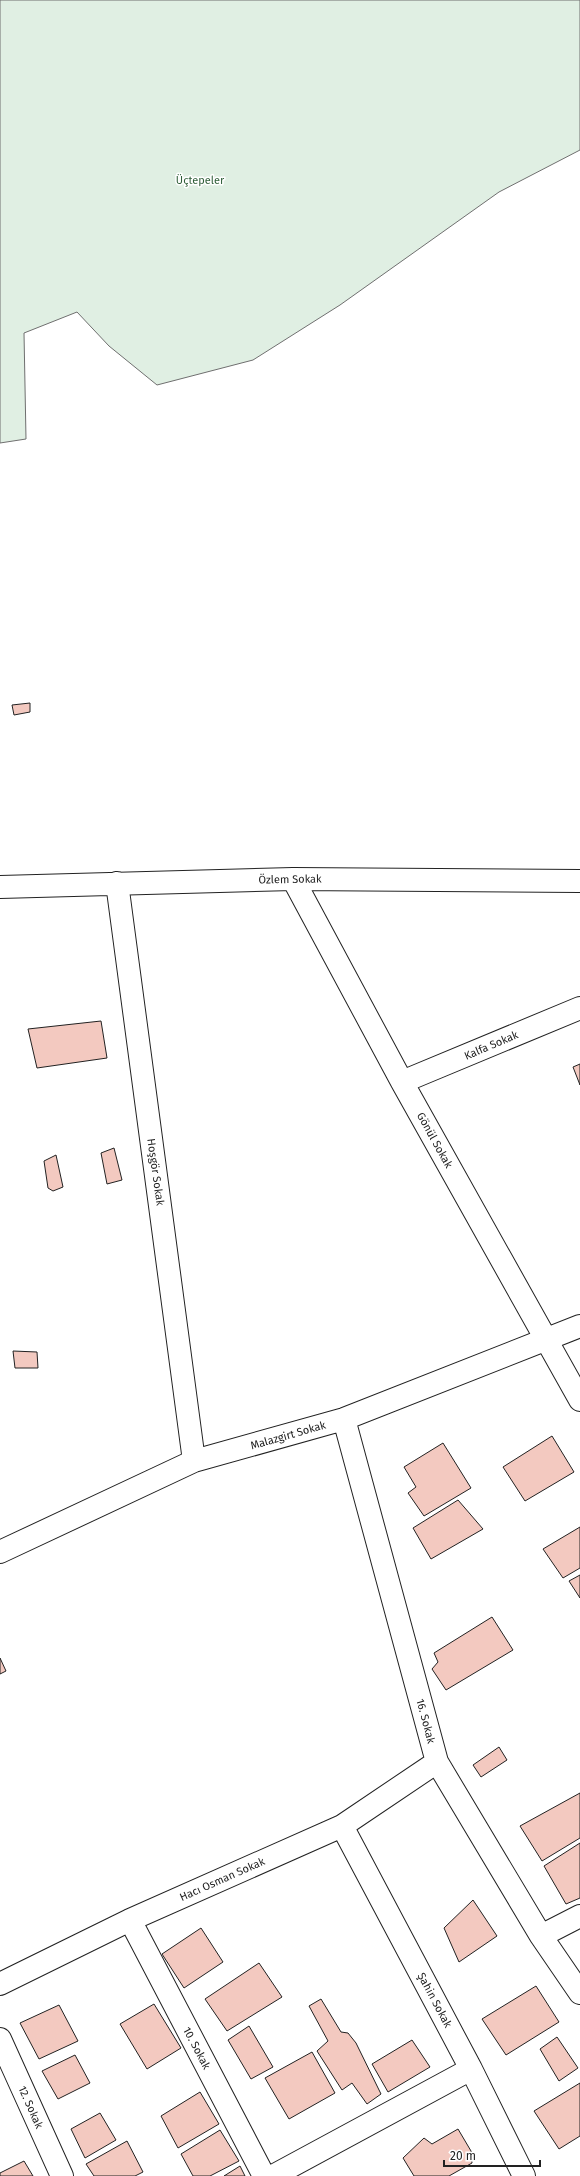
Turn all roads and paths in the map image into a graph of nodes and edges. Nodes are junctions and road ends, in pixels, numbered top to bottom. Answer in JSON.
{"nodes":[{"id":1,"x":292,"y":879,"type":"junction"},
{"id":2,"x":580,"y":881,"type":"edge"},
{"id":3,"x":117,"y":883,"type":"junction"},
{"id":4,"x":0,"y":887,"type":"edge"},
{"id":5,"x":580,"y":1008,"type":"edge"},
{"id":6,"x":402,"y":1082,"type":"junction"},
{"id":7,"x":580,"y":1326,"type":"edge"},
{"id":8,"x":548,"y":1339,"type":"junction"},
{"id":9,"x":580,"y":1400,"type":"edge"},
{"id":10,"x":344,"y":1419,"type":"junction"},
{"id":11,"x":194,"y":1461,"type":"junction"},
{"id":12,"x":0,"y":1552,"type":"edge"},
{"id":13,"x":437,"y":1762,"type":"junction"},
{"id":14,"x":342,"y":1826,"type":"junction"},
{"id":15,"x":580,"y":1916,"type":"edge"},
{"id":16,"x":130,"y":1920,"type":"junction"},
{"id":17,"x":541,"y":1936,"type":"junction"},
{"id":18,"x":0,"y":1984,"type":"edge"},
{"id":19,"x":580,"y":1992,"type":"edge"},
{"id":20,"x":0,"y":2039,"type":"edge"},
{"id":21,"x":471,"y":2069,"type":"junction"},
{"id":22,"x":62,"y":2176,"type":"edge"},
{"id":23,"x":264,"y":2176,"type":"edge"},
{"id":24,"x":273,"y":2176,"type":"edge"},
{"id":25,"x":524,"y":2176,"type":"edge"}],
"edges":[{"from":1,"to":2,"type":"street","name":"Özlem Sokak"},
{"from":1,"to":3,"type":"street","name":"Özlem Sokak"},
{"from":1,"to":6,"type":"street","name":"Gönül Sokak"},
{"from":3,"to":4,"type":"street","name":"Özlem Sokak"},
{"from":3,"to":11,"type":"street","name":"Hoşgör Sokak"},
{"from":5,"to":6,"type":"street","name":"Kalfa Sokak"},
{"from":6,"to":8,"type":"street","name":"Gönül Sokak"},
{"from":7,"to":8,"type":"street","name":"Malazgirt Sokak"},
{"from":8,"to":9,"type":"street","name":"Gönül Sokak"},
{"from":8,"to":10,"type":"street","name":"Malazgirt Sokak"},
{"from":10,"to":11,"type":"street","name":"Malazgirt Sokak"},
{"from":10,"to":13,"type":"street","name":"16. Sokak"},
{"from":11,"to":12,"type":"street","name":"Malazgirt Sokak"},
{"from":13,"to":14,"type":"street","name":"Hacı Osman Sokak"},
{"from":13,"to":17,"type":"street","name":"16. Sokak"},
{"from":14,"to":16,"type":"street","name":"Hacı Osman Sokak"},
{"from":14,"to":21,"type":"street","name":"Şahin Sokak"},
{"from":15,"to":17,"type":"street"},
{"from":16,"to":18,"type":"street","name":"Hacı Osman Sokak"},
{"from":16,"to":23,"type":"street","name":"10. Sokak"},
{"from":17,"to":19,"type":"street","name":"16. Sokak"},
{"from":20,"to":22,"type":"street","name":"12. Sokak"},
{"from":21,"to":24,"type":"street"},
{"from":21,"to":25,"type":"street","name":"Şahin Sokak"}]}
